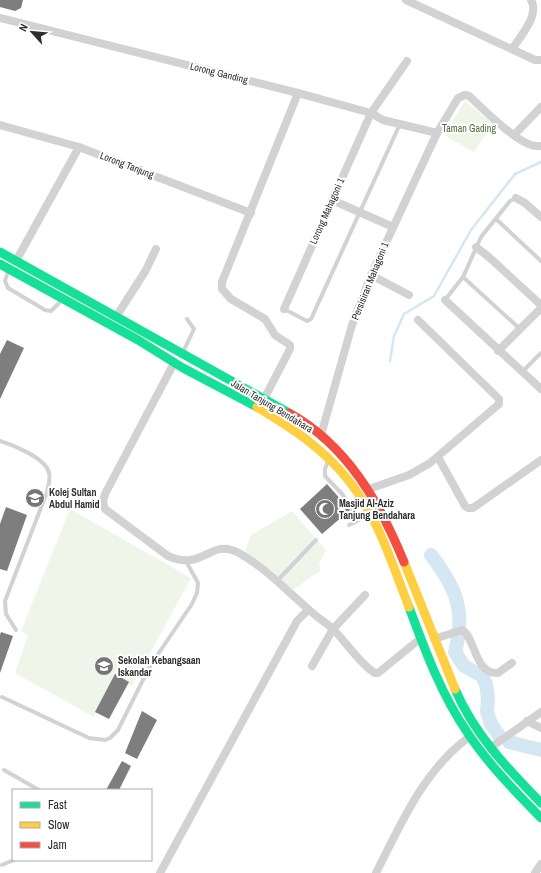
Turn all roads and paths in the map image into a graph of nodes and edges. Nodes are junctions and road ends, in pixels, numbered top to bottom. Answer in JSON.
{"nodes":[{"id":1,"x":406,"y":0,"type":"edge"},
{"id":2,"x":531,"y":0,"type":"edge"},
{"id":3,"x":0,"y":18,"type":"edge"},
{"id":4,"x":512,"y":49,"type":"junction"},
{"id":5,"x":407,"y":61,"type":"dead end"},
{"id":6,"x":541,"y":61,"type":"edge"},
{"id":7,"x":298,"y":93,"type":"junction"},
{"id":8,"x":541,"y":107,"type":"edge"},
{"id":9,"x":371,"y":113,"type":"junction"},
{"id":10,"x":401,"y":124,"type":"junction"},
{"id":11,"x":0,"y":125,"type":"edge"},
{"id":12,"x":437,"y":133,"type":"junction"},
{"id":13,"x":514,"y":135,"type":"junction"},
{"id":14,"x":541,"y":146,"type":"edge"},
{"id":15,"x":79,"y":147,"type":"junction"},
{"id":16,"x":516,"y":198,"type":"joint"},
{"id":17,"x":332,"y":200,"type":"junction"},
{"id":18,"x":251,"y":212,"type":"junction"},
{"id":19,"x":360,"y":212,"type":"junction"},
{"id":20,"x":541,"y":217,"type":"edge"},
{"id":21,"x":496,"y":219,"type":"junction"},
{"id":22,"x":393,"y":227,"type":"junction"},
{"id":23,"x":476,"y":247,"type":"junction"},
{"id":24,"x":156,"y":249,"type":"dead end"},
{"id":25,"x":0,"y":252,"type":"edge"},
{"id":26,"x":16,"y":261,"type":"junction"},
{"id":27,"x":541,"y":261,"type":"edge"},
{"id":28,"x":0,"y":264,"type":"edge"},
{"id":29,"x":9,"y":269,"type":"junction"},
{"id":30,"x":371,"y":275,"type":"junction"},
{"id":31,"x":463,"y":277,"type":"junction"},
{"id":32,"x":409,"y":295,"type":"dead end"},
{"id":33,"x":62,"y":300,"type":"junction"},
{"id":34,"x":445,"y":300,"type":"joint"},
{"id":35,"x":541,"y":305,"type":"edge"},
{"id":36,"x":541,"y":308,"type":"edge"},
{"id":37,"x":284,"y":309,"type":"joint"},
{"id":38,"x":116,"y":317,"type":"junction"},
{"id":39,"x":187,"y":319,"type":"dead end"},
{"id":40,"x":418,"y":320,"type":"dead end"},
{"id":41,"x":520,"y":329,"type":"junction"},
{"id":42,"x":498,"y":351,"type":"junction"},
{"id":43,"x":541,"y":353,"type":"edge"},
{"id":44,"x":182,"y":354,"type":"junction"},
{"id":45,"x":174,"y":363,"type":"junction"},
{"id":46,"x":522,"y":372,"type":"junction"},
{"id":47,"x":541,"y":389,"type":"edge"},
{"id":48,"x":264,"y":399,"type":"junction"},
{"id":49,"x":321,"y":435,"type":"junction"},
{"id":50,"x":0,"y":441,"type":"edge"},
{"id":51,"x":438,"y":457,"type":"junction"},
{"id":52,"x":330,"y":460,"type":"junction"},
{"id":53,"x":541,"y":460,"type":"edge"},
{"id":54,"x":369,"y":489,"type":"junction"},
{"id":55,"x":370,"y":514,"type":"junction"},
{"id":56,"x":359,"y":520,"type":"junction"},
{"id":57,"x":349,"y":525,"type":"dead end"},
{"id":58,"x":316,"y":540,"type":"dead end"},
{"id":59,"x":186,"y":561,"type":"junction"},
{"id":60,"x":277,"y":581,"type":"junction"},
{"id":61,"x":365,"y":595,"type":"dead end"},
{"id":62,"x":308,"y":610,"type":"junction"},
{"id":63,"x":333,"y":629,"type":"junction"},
{"id":64,"x":16,"y":630,"type":"dead end"},
{"id":65,"x":421,"y":638,"type":"junction"},
{"id":66,"x":434,"y":639,"type":"junction"},
{"id":67,"x":512,"y":663,"type":"dead end"},
{"id":68,"x":312,"y":666,"type":"dead end"},
{"id":69,"x":2,"y":697,"type":"dead end"},
{"id":70,"x":541,"y":712,"type":"edge"},
{"id":71,"x":527,"y":721,"type":"junction"},
{"id":72,"x":541,"y":728,"type":"edge"},
{"id":73,"x":469,"y":737,"type":"junction"},
{"id":74,"x":490,"y":748,"type":"junction"},
{"id":75,"x":4,"y":770,"type":"dead end"},
{"id":76,"x":37,"y":789,"type":"edge"},
{"id":77,"x":541,"y":803,"type":"edge"},
{"id":78,"x":541,"y":818,"type":"edge"},
{"id":79,"x":12,"y":861,"type":"edge"},
{"id":80,"x":541,"y":864,"type":"edge"},
{"id":81,"x":2,"y":865,"type":"dead end"},
{"id":82,"x":160,"y":873,"type":"edge"},
{"id":83,"x":376,"y":873,"type":"edge"},
{"id":84,"x":535,"y":873,"type":"edge"}],
"edges":[{"from":1,"to":4,"type":"street"},
{"from":2,"to":4,"type":"street"},
{"from":3,"to":7,"type":"street","name":"Lorong Ganding"},
{"from":4,"to":6,"type":"street"},
{"from":5,"to":9,"type":"street","name":"Lorong Mahagoni 1"},
{"from":7,"to":9,"type":"street","name":"Lorong Ganding"},
{"from":7,"to":18,"type":"street"},
{"from":8,"to":13,"type":"street"},
{"from":9,"to":10,"type":"street","name":"Lorong Ganding"},
{"from":9,"to":17,"type":"street","name":"Lorong Mahagoni 1"},
{"from":10,"to":12,"type":"street","name":"Lorong Ganding"},
{"from":10,"to":19,"type":"lane"},
{"from":11,"to":15,"type":"street","name":"Lorong Tanjung"},
{"from":12,"to":13,"type":"street","name":"Persisiran Mahagoni 1"},
{"from":12,"to":22,"type":"street","name":"Persisiran Mahagoni 1"},
{"from":13,"to":14,"type":"street"},
{"from":15,"to":18,"type":"street","name":"Lorong Tanjung"},
{"from":15,"to":26,"type":"street"},
{"from":16,"to":20,"type":"street"},
{"from":16,"to":21,"type":"lane"},
{"from":17,"to":19,"type":"street"},
{"from":17,"to":37,"type":"street","name":"Lorong Mahagoni 1"},
{"from":18,"to":48,"type":"street"},
{"from":19,"to":22,"type":"street"},
{"from":19,"to":37,"type":"lane"},
{"from":21,"to":23,"type":"lane"},
{"from":21,"to":27,"type":"lane"},
{"from":22,"to":30,"type":"street","name":"Persisiran Mahagoni 1"},
{"from":23,"to":31,"type":"lane"},
{"from":23,"to":35,"type":"street"},
{"from":24,"to":38,"type":"street"},
{"from":25,"to":26,"type":"main road","name":"Jalan Tanjung Bendahara"},
{"from":26,"to":38,"type":"main road","name":"Jalan Tanjung Bendahara"},
{"from":28,"to":29,"type":"main road","name":"Jalan Tanjung Bendahara"},
{"from":29,"to":33,"type":"main road","name":"Jalan Tanjung Bendahara"},
{"from":29,"to":33,"type":"lane"},
{"from":30,"to":32,"type":"street"},
{"from":30,"to":49,"type":"street","name":"Persisiran Mahagoni 1"},
{"from":31,"to":34,"type":"lane"},
{"from":31,"to":41,"type":"lane"},
{"from":33,"to":45,"type":"main road","name":"Jalan Tanjung Bendahara"},
{"from":34,"to":42,"type":"street"},
{"from":36,"to":41,"type":"street"},
{"from":38,"to":44,"type":"main road","name":"Jalan Tanjung Bendahara"},
{"from":39,"to":44,"type":"lane"},
{"from":40,"to":51,"type":"street"},
{"from":41,"to":42,"type":"street"},
{"from":42,"to":46,"type":"street"},
{"from":43,"to":46,"type":"lane"},
{"from":44,"to":48,"type":"main road","name":"Jalan Tanjung Bendahara"},
{"from":45,"to":52,"type":"main road","name":"Jalan Tanjung Bendahara"},
{"from":45,"to":59,"type":"street"},
{"from":46,"to":47,"type":"street"},
{"from":48,"to":49,"type":"main road","name":"Jalan Tanjung Bendahara"},
{"from":49,"to":54,"type":"main road","name":"Jalan Tanjung Bendahara"},
{"from":50,"to":64,"type":"lane"},
{"from":51,"to":53,"type":"street"},
{"from":51,"to":54,"type":"street"},
{"from":52,"to":55,"type":"main road","name":"Jalan Tanjung Bendahara"},
{"from":52,"to":56,"type":"lane"},
{"from":54,"to":66,"type":"main road","name":"Jalan Tanjung Bendahara"},
{"from":55,"to":56,"type":"lane"},
{"from":55,"to":65,"type":"main road","name":"Jalan Tanjung Bendahara"},
{"from":56,"to":57,"type":"lane"},
{"from":58,"to":60,"type":"lane"},
{"from":59,"to":60,"type":"street"},
{"from":59,"to":69,"type":"lane"},
{"from":60,"to":62,"type":"street"},
{"from":61,"to":63,"type":"street"},
{"from":62,"to":63,"type":"street"},
{"from":62,"to":82,"type":"street"},
{"from":63,"to":65,"type":"street"},
{"from":63,"to":68,"type":"street"},
{"from":65,"to":73,"type":"main road","name":"Jalan Tanjung Bendahara"},
{"from":66,"to":67,"type":"street"},
{"from":66,"to":74,"type":"main road","name":"Jalan Tanjung Bendahara"},
{"from":70,"to":71,"type":"street"},
{"from":71,"to":72,"type":"street"},
{"from":71,"to":74,"type":"street"},
{"from":73,"to":78,"type":"main road","name":"Jalan Tanjung Bendahara"},
{"from":73,"to":83,"type":"street"},
{"from":74,"to":77,"type":"main road","name":"Jalan Tanjung Bendahara"},
{"from":75,"to":76,"type":"lane"},
{"from":79,"to":81,"type":"lane"},
{"from":80,"to":84,"type":"street"}]}
